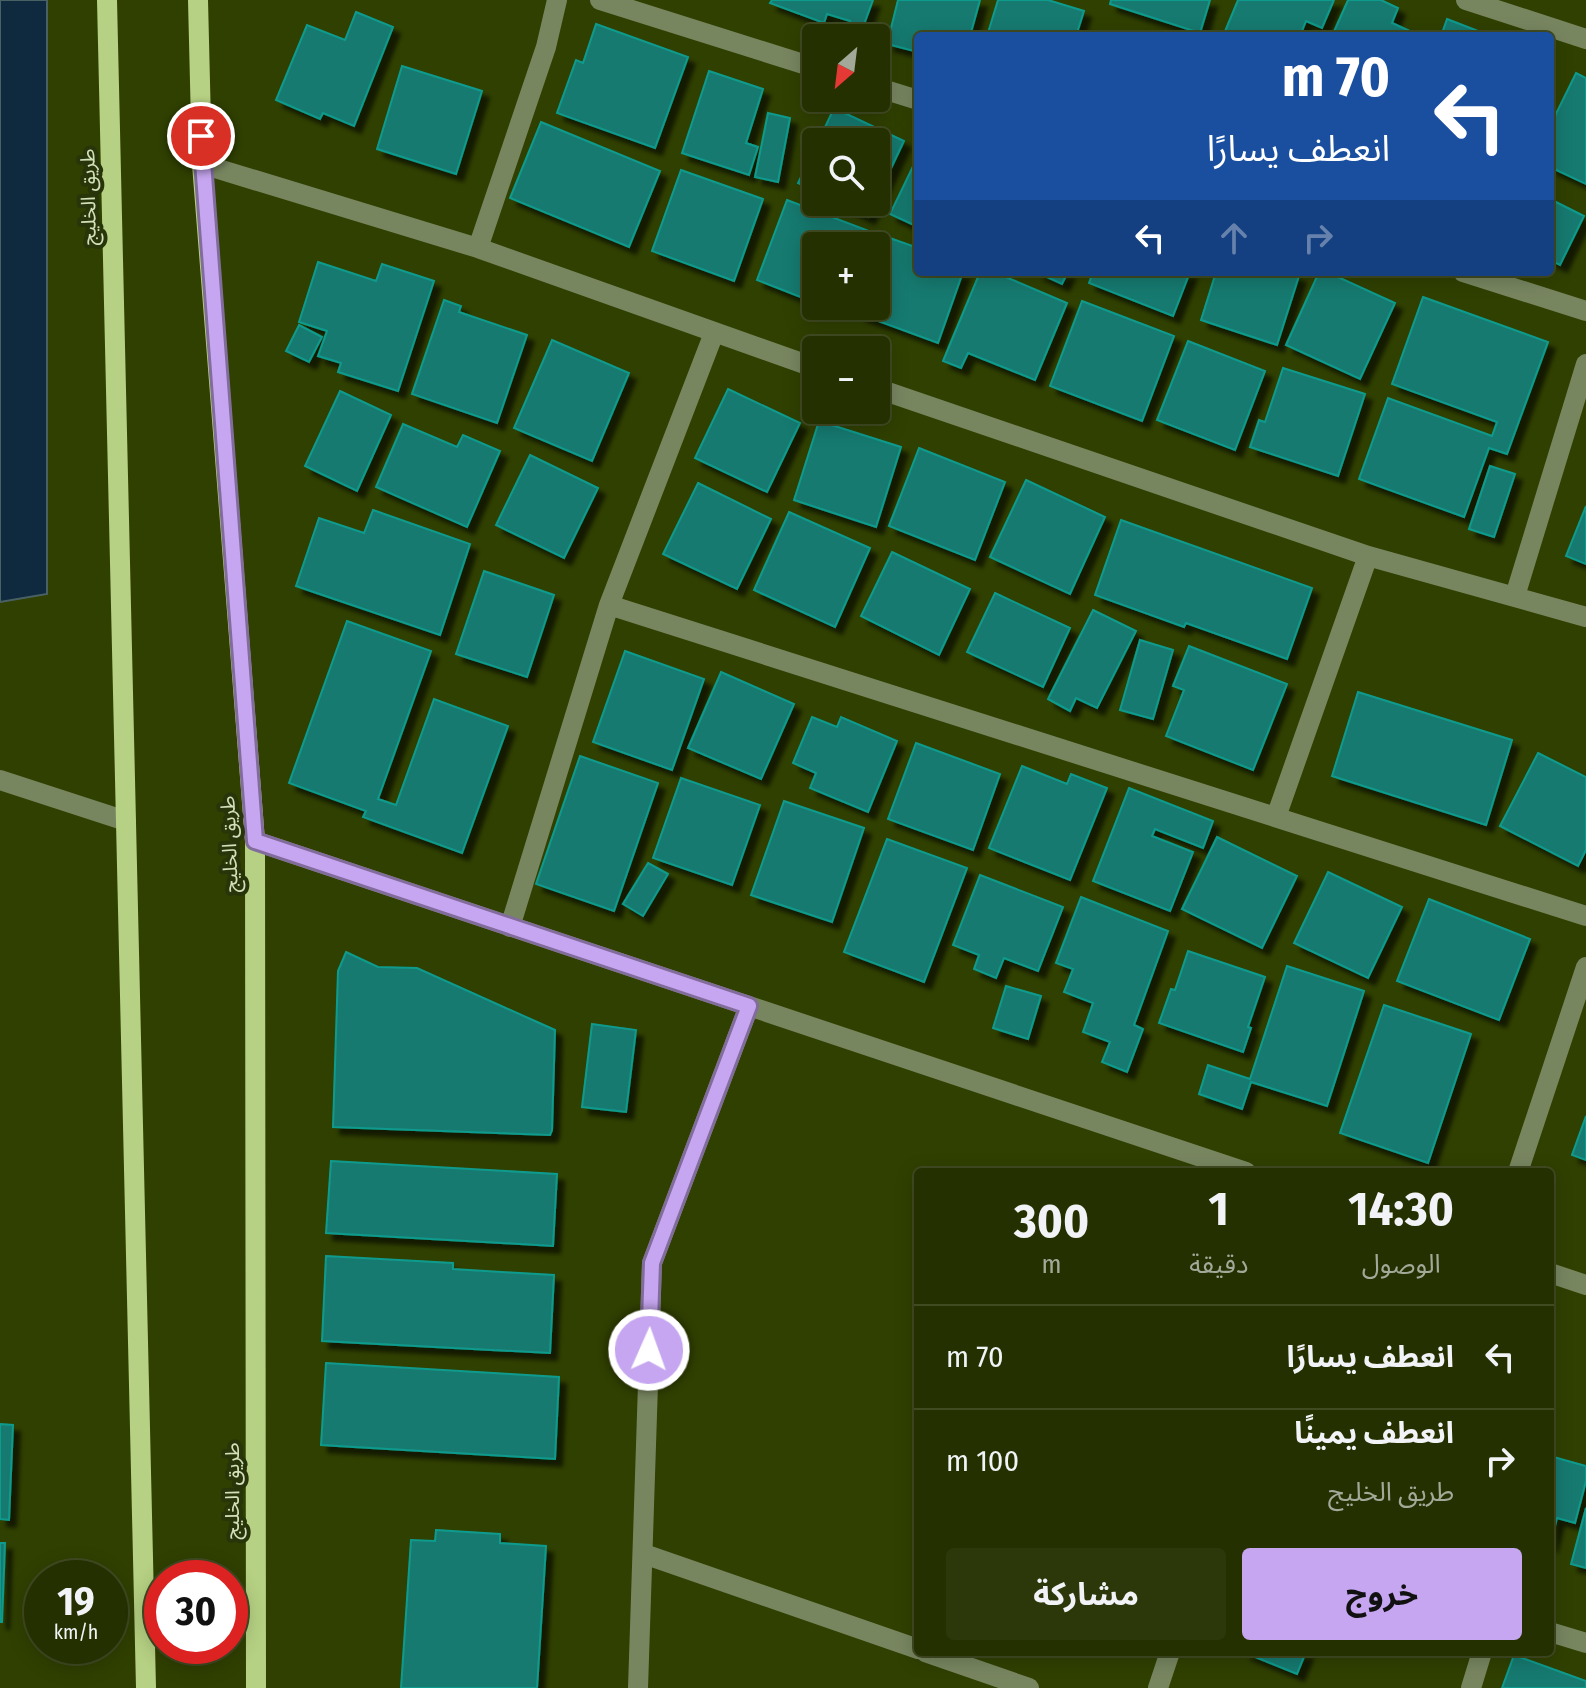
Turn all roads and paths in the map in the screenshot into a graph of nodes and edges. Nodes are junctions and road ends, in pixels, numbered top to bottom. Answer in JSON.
{"nodes":[{"id":1,"x":107,"y":0,"type":"edge"},
{"id":2,"x":198,"y":0,"type":"edge"},
{"id":3,"x":557,"y":0,"type":"edge"},
{"id":4,"x":600,"y":0,"type":"edge"},
{"id":5,"x":1466,"y":0,"type":"edge"},
{"id":6,"x":1586,"y":39,"type":"edge"},
{"id":7,"x":802,"y":64,"type":"edge"},
{"id":8,"x":890,"y":91,"type":"edge"},
{"id":9,"x":914,"y":99,"type":"edge"},
{"id":10,"x":202,"y":164,"type":"junction"},
{"id":11,"x":478,"y":248,"type":"junction"},
{"id":12,"x":1476,"y":276,"type":"edge"},
{"id":13,"x":1586,"y":311,"type":"edge"},
{"id":14,"x":714,"y":333,"type":"junction"},
{"id":15,"x":802,"y":363,"type":"edge"},
{"id":16,"x":1586,"y":364,"type":"edge"},
{"id":17,"x":890,"y":393,"type":"edge"},
{"id":18,"x":1368,"y":556,"type":"junction"},
{"id":19,"x":1515,"y":596,"type":"junction"},
{"id":20,"x":609,"y":605,"type":"junction"},
{"id":21,"x":1586,"y":617,"type":"edge"},
{"id":22,"x":0,"y":780,"type":"edge"},
{"id":23,"x":1276,"y":817,"type":"junction"},
{"id":24,"x":126,"y":821,"type":"junction"},
{"id":25,"x":255,"y":841,"type":"junction"},
{"id":26,"x":1586,"y":916,"type":"edge"},
{"id":27,"x":510,"y":927,"type":"junction"},
{"id":28,"x":1586,"y":967,"type":"edge"},
{"id":29,"x":749,"y":1006,"type":"junction"},
{"id":30,"x":1234,"y":1168,"type":"edge"},
{"id":31,"x":1519,"y":1168,"type":"edge"},
{"id":32,"x":1554,"y":1274,"type":"edge"},
{"id":33,"x":1586,"y":1285,"type":"edge"},
{"id":34,"x":644,"y":1554,"type":"junction"},
{"id":35,"x":1554,"y":1633,"type":"edge"},
{"id":36,"x":1586,"y":1643,"type":"edge"},
{"id":37,"x":914,"y":1648,"type":"edge"},
{"id":38,"x":937,"y":1656,"type":"edge"},
{"id":39,"x":1169,"y":1656,"type":"edge"},
{"id":40,"x":1481,"y":1656,"type":"edge"},
{"id":41,"x":146,"y":1688,"type":"edge"},
{"id":42,"x":256,"y":1688,"type":"edge"},
{"id":43,"x":638,"y":1688,"type":"edge"},
{"id":44,"x":1029,"y":1688,"type":"edge"},
{"id":45,"x":1158,"y":1688,"type":"edge"},
{"id":46,"x":1471,"y":1688,"type":"edge"}],
"edges":[{"from":1,"to":24,"type":"main road","name":"طريق الخليج"},
{"from":2,"to":10,"type":"main road","name":"طريق الخليج"},
{"from":3,"to":11,"type":"street"},
{"from":4,"to":7,"type":"street"},
{"from":5,"to":6,"type":"street"},
{"from":8,"to":9,"type":"street"},
{"from":10,"to":11,"type":"street"},
{"from":10,"to":25,"type":"main road","name":"طريق الخليج"},
{"from":11,"to":14,"type":"street"},
{"from":12,"to":13,"type":"street"},
{"from":14,"to":15,"type":"street"},
{"from":14,"to":20,"type":"street"},
{"from":16,"to":19,"type":"street"},
{"from":17,"to":18,"type":"street"},
{"from":18,"to":19,"type":"street"},
{"from":18,"to":23,"type":"street"},
{"from":19,"to":21,"type":"street"},
{"from":20,"to":23,"type":"street"},
{"from":20,"to":27,"type":"street"},
{"from":22,"to":24,"type":"street"},
{"from":23,"to":26,"type":"street"},
{"from":24,"to":41,"type":"main road","name":"طريق الخليج"},
{"from":25,"to":27,"type":"street"},
{"from":25,"to":42,"type":"main road","name":"طريق الخليج"},
{"from":27,"to":29,"type":"street"},
{"from":28,"to":31,"type":"street"},
{"from":29,"to":30,"type":"street"},
{"from":29,"to":34,"type":"street"},
{"from":32,"to":33,"type":"street"},
{"from":34,"to":37,"type":"street"},
{"from":34,"to":43,"type":"street"},
{"from":35,"to":36,"type":"street"},
{"from":38,"to":44,"type":"street"},
{"from":39,"to":45,"type":"street"},
{"from":40,"to":46,"type":"street"}]}
